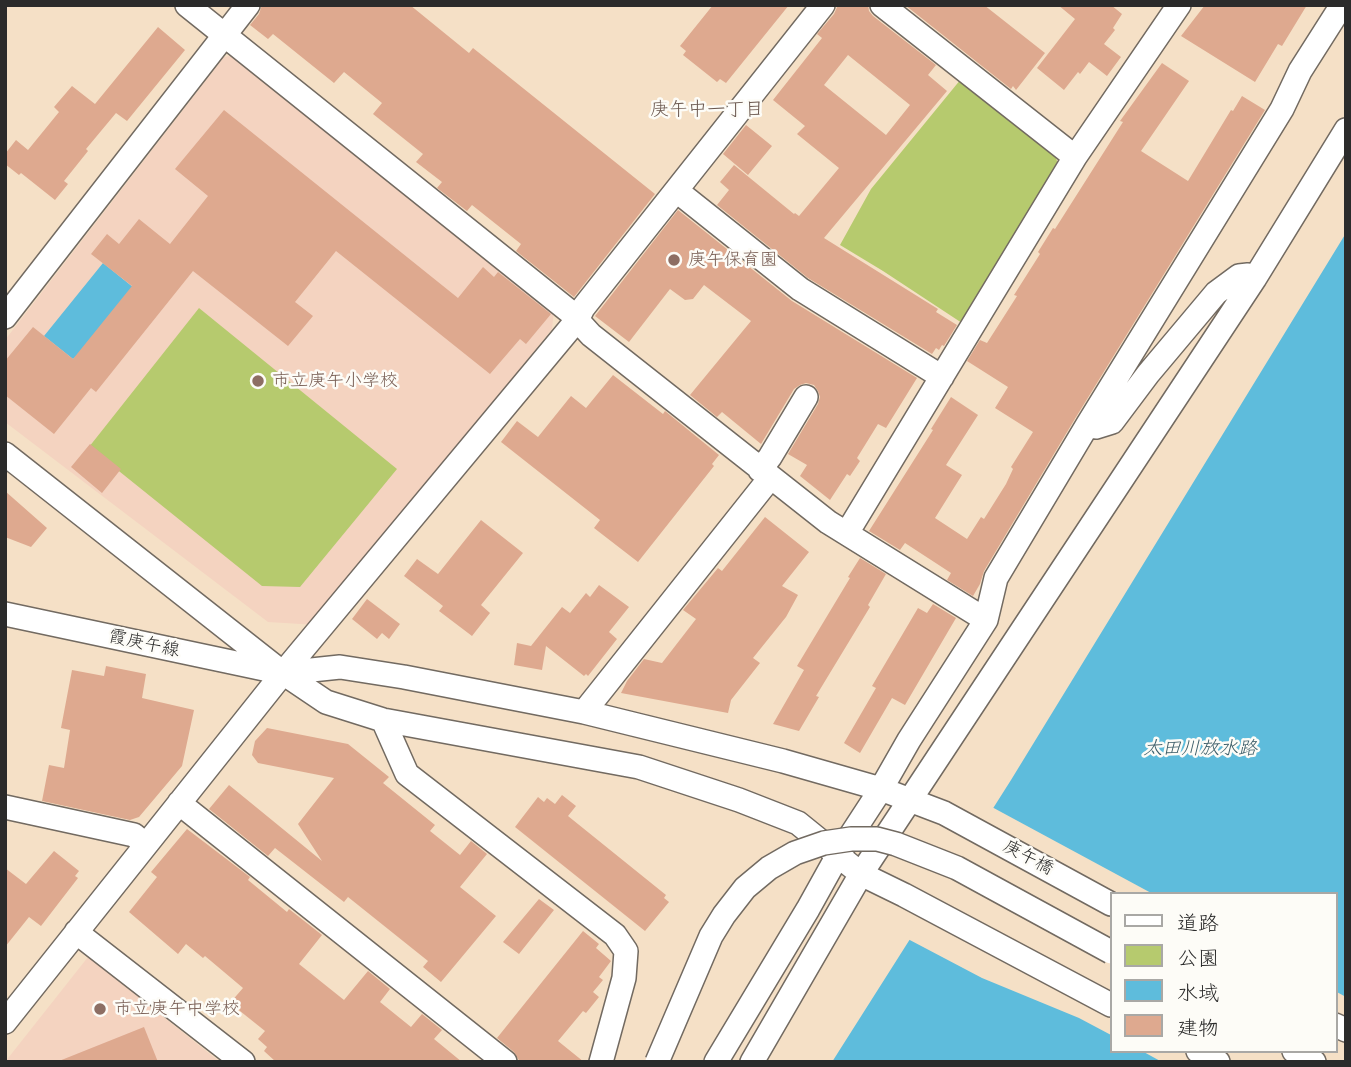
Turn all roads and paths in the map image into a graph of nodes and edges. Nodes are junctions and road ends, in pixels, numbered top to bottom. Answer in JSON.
{"nodes":[{"id":1,"x":187,"y":5,"type":"edge"},
{"id":2,"x":248,"y":5,"type":"edge"},
{"id":3,"x":823,"y":5,"type":"edge"},
{"id":4,"x":882,"y":5,"type":"edge"},
{"id":5,"x":1179,"y":5,"type":"edge"},
{"id":6,"x":1342,"y":5,"type":"edge"},
{"id":7,"x":224,"y":35,"type":"junction"},
{"id":8,"x":1346,"y":130,"type":"edge"},
{"id":9,"x":1075,"y":157,"type":"junction"},
{"id":10,"x":677,"y":191,"type":"junction"},
{"id":11,"x":1255,"y":278,"type":"junction"},
{"id":12,"x":5,"y":317,"type":"edge"},
{"id":13,"x":577,"y":320,"type":"junction"},
{"id":14,"x":942,"y":377,"type":"junction"},
{"id":15,"x":806,"y":397,"type":"dead end"},
{"id":16,"x":1088,"y":424,"type":"junction"},
{"id":17,"x":5,"y":454,"type":"edge"},
{"id":18,"x":765,"y":474,"type":"junction"},
{"id":19,"x":847,"y":533,"type":"junction"},
{"id":20,"x":5,"y":614,"type":"edge"},
{"id":21,"x":986,"y":620,"type":"junction"},
{"id":22,"x":283,"y":673,"type":"junction"},
{"id":23,"x":584,"y":712,"type":"junction"},
{"id":24,"x":383,"y":720,"type":"junction"},
{"id":25,"x":881,"y":789,"type":"junction"},
{"id":26,"x":910,"y":800,"type":"junction"},
{"id":27,"x":179,"y":803,"type":"junction"},
{"id":28,"x":5,"y":807,"type":"edge"},
{"id":29,"x":146,"y":845,"type":"junction"},
{"id":30,"x":838,"y":855,"type":"junction"},
{"id":31,"x":861,"y":874,"type":"junction"},
{"id":32,"x":1110,"y":903,"type":"edge"},
{"id":33,"x":76,"y":932,"type":"junction"},
{"id":34,"x":1110,"y":951,"type":"edge"},
{"id":35,"x":1110,"y":1004,"type":"edge"},
{"id":36,"x":5,"y":1022,"type":"edge"},
{"id":37,"x":1202,"y":1053,"type":"edge"},
{"id":38,"x":1298,"y":1053,"type":"edge"},
{"id":39,"x":243,"y":1062,"type":"edge"},
{"id":40,"x":505,"y":1062,"type":"edge"},
{"id":41,"x":601,"y":1062,"type":"edge"},
{"id":42,"x":657,"y":1062,"type":"edge"},
{"id":43,"x":716,"y":1062,"type":"edge"},
{"id":44,"x":752,"y":1062,"type":"edge"},
{"id":45,"x":1218,"y":1062,"type":"edge"},
{"id":46,"x":1314,"y":1062,"type":"edge"}],
"edges":[{"from":1,"to":7,"type":"street"},
{"from":2,"to":7,"type":"street"},
{"from":3,"to":10,"type":"street"},
{"from":4,"to":9,"type":"street"},
{"from":5,"to":9,"type":"street"},
{"from":6,"to":16,"type":"street"},
{"from":7,"to":12,"type":"street"},
{"from":7,"to":13,"type":"street"},
{"from":8,"to":11,"type":"street"},
{"from":9,"to":14,"type":"street"},
{"from":10,"to":13,"type":"street"},
{"from":10,"to":14,"type":"street"},
{"from":11,"to":16,"type":"street"},
{"from":11,"to":26,"type":"street"},
{"from":13,"to":18,"type":"street"},
{"from":13,"to":22,"type":"street"},
{"from":14,"to":19,"type":"street"},
{"from":15,"to":18,"type":"street"},
{"from":16,"to":21,"type":"street"},
{"from":17,"to":22,"type":"street"},
{"from":18,"to":19,"type":"street"},
{"from":18,"to":23,"type":"street"},
{"from":19,"to":21,"type":"street"},
{"from":20,"to":22,"type":"street","name":"霞庚午線"},
{"from":21,"to":25,"type":"street"},
{"from":22,"to":23,"type":"street","name":"庚午橋"},
{"from":22,"to":24,"type":"street"},
{"from":22,"to":27,"type":"street"},
{"from":23,"to":25,"type":"street","name":"庚午橋"},
{"from":24,"to":30,"type":"street"},
{"from":24,"to":41,"type":"street"},
{"from":25,"to":26,"type":"street","name":"庚午橋"},
{"from":25,"to":30,"type":"street"},
{"from":26,"to":30,"type":"street"},
{"from":26,"to":31,"type":"street"},
{"from":26,"to":32,"type":"street","name":"庚午橋"},
{"from":27,"to":29,"type":"street"},
{"from":27,"to":40,"type":"street"},
{"from":28,"to":29,"type":"street"},
{"from":29,"to":33,"type":"street"},
{"from":30,"to":31,"type":"street"},
{"from":30,"to":43,"type":"street"},
{"from":31,"to":35,"type":"street"},
{"from":31,"to":44,"type":"street"},
{"from":33,"to":36,"type":"street"},
{"from":33,"to":39,"type":"street"},
{"from":34,"to":42,"type":"street","bridge":true},
{"from":37,"to":45,"type":"street"},
{"from":38,"to":46,"type":"street"}]}
